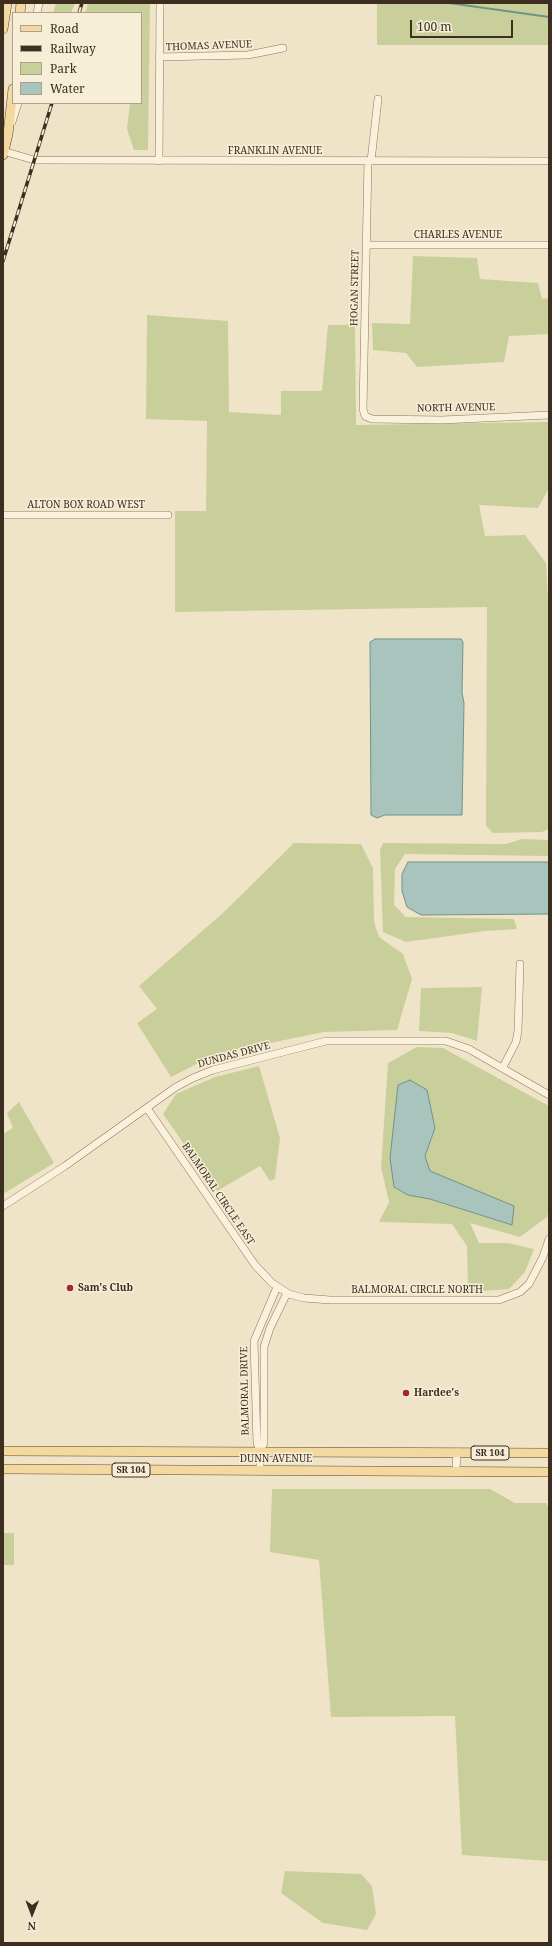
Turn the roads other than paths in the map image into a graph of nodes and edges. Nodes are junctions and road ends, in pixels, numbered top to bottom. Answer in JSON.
{"nodes":[{"id":1,"x":7,"y":3,"type":"edge"},
{"id":2,"x":160,"y":3,"type":"edge"},
{"id":3,"x":3,"y":29,"type":"edge"},
{"id":4,"x":284,"y":48,"type":"dead end"},
{"id":5,"x":159,"y":57,"type":"junction"},
{"id":6,"x":12,"y":98,"type":"edge"},
{"id":7,"x":378,"y":99,"type":"dead end"},
{"id":8,"x":18,"y":104,"type":"edge"},
{"id":9,"x":8,"y":134,"type":"junction"},
{"id":10,"x":3,"y":153,"type":"edge"},
{"id":11,"x":159,"y":161,"type":"junction"},
{"id":12,"x":369,"y":161,"type":"junction"},
{"id":13,"x":549,"y":161,"type":"edge"},
{"id":14,"x":366,"y":245,"type":"junction"},
{"id":15,"x":549,"y":245,"type":"edge"},
{"id":16,"x":549,"y":415,"type":"edge"},
{"id":17,"x":365,"y":416,"type":"joint"},
{"id":18,"x":3,"y":515,"type":"edge"},
{"id":19,"x":168,"y":515,"type":"dead end"},
{"id":20,"x":520,"y":964,"type":"dead end"},
{"id":21,"x":503,"y":1067,"type":"junction"},
{"id":22,"x":549,"y":1095,"type":"edge"},
{"id":23,"x":147,"y":1108,"type":"junction"},
{"id":24,"x":3,"y":1206,"type":"edge"},
{"id":25,"x":549,"y":1239,"type":"edge"},
{"id":26,"x":277,"y":1287,"type":"junction"},
{"id":27,"x":287,"y":1292,"type":"junction"},
{"id":28,"x":3,"y":1451,"type":"edge"},
{"id":29,"x":260,"y":1451,"type":"junction"},
{"id":30,"x":456,"y":1452,"type":"junction"},
{"id":31,"x":549,"y":1453,"type":"edge"},
{"id":32,"x":3,"y":1469,"type":"edge"},
{"id":33,"x":260,"y":1470,"type":"junction"},
{"id":34,"x":456,"y":1470,"type":"junction"},
{"id":35,"x":549,"y":1472,"type":"edge"}],
"edges":[{"from":1,"to":3,"type":"main road"},
{"from":2,"to":5,"type":"street"},
{"from":4,"to":5,"type":"street","name":"THOMAS AVENUE"},
{"from":5,"to":11,"type":"street"},
{"from":6,"to":9,"type":"main road"},
{"from":7,"to":12,"type":"street","name":"HOGAN STREET"},
{"from":8,"to":9,"type":"street"},
{"from":9,"to":10,"type":"main road"},
{"from":10,"to":11,"type":"street","name":"FRANKLIN AVENUE"},
{"from":11,"to":12,"type":"street","name":"FRANKLIN AVENUE"},
{"from":12,"to":13,"type":"street","name":"FRANKLIN AVENUE"},
{"from":12,"to":14,"type":"street","name":"HOGAN STREET"},
{"from":14,"to":15,"type":"street","name":"CHARLES AVENUE"},
{"from":14,"to":17,"type":"street","name":"HOGAN STREET"},
{"from":16,"to":17,"type":"street","name":"NORTH AVENUE"},
{"from":18,"to":19,"type":"street","name":"ALTON BOX ROAD WEST"},
{"from":20,"to":21,"type":"street"},
{"from":21,"to":22,"type":"street","name":"DUNDAS DRIVE"},
{"from":21,"to":23,"type":"street","name":"DUNDAS DRIVE"},
{"from":23,"to":24,"type":"street","name":"DUNDAS DRIVE"},
{"from":23,"to":26,"type":"street","name":"BALMORAL CIRCLE EAST"},
{"from":25,"to":27,"type":"street","name":"BALMORAL CIRCLE NORTH"},
{"from":26,"to":27,"type":"street","name":"BALMORAL CIRCLE EAST"},
{"from":26,"to":29,"type":"street","name":"BALMORAL DRIVE"},
{"from":27,"to":29,"type":"street","name":"BALMORAL DRIVE"},
{"from":28,"to":29,"type":"main road","name":"DUNN AVENUE","number":"SR 104"},
{"from":29,"to":30,"type":"main road","name":"DUNN AVENUE","number":"SR 104"},
{"from":29,"to":33,"type":"street","name":"BALMORAL DRIVE"},
{"from":30,"to":31,"type":"main road","name":"DUNN AVENUE","number":"SR 104"},
{"from":30,"to":34,"type":"street"},
{"from":32,"to":33,"type":"main road","name":"DUNN AVENUE","number":"SR 104"},
{"from":33,"to":34,"type":"main road","name":"DUNN AVENUE","number":"SR 104"},
{"from":34,"to":35,"type":"main road","name":"DUNN AVENUE","number":"SR 104"}]}
